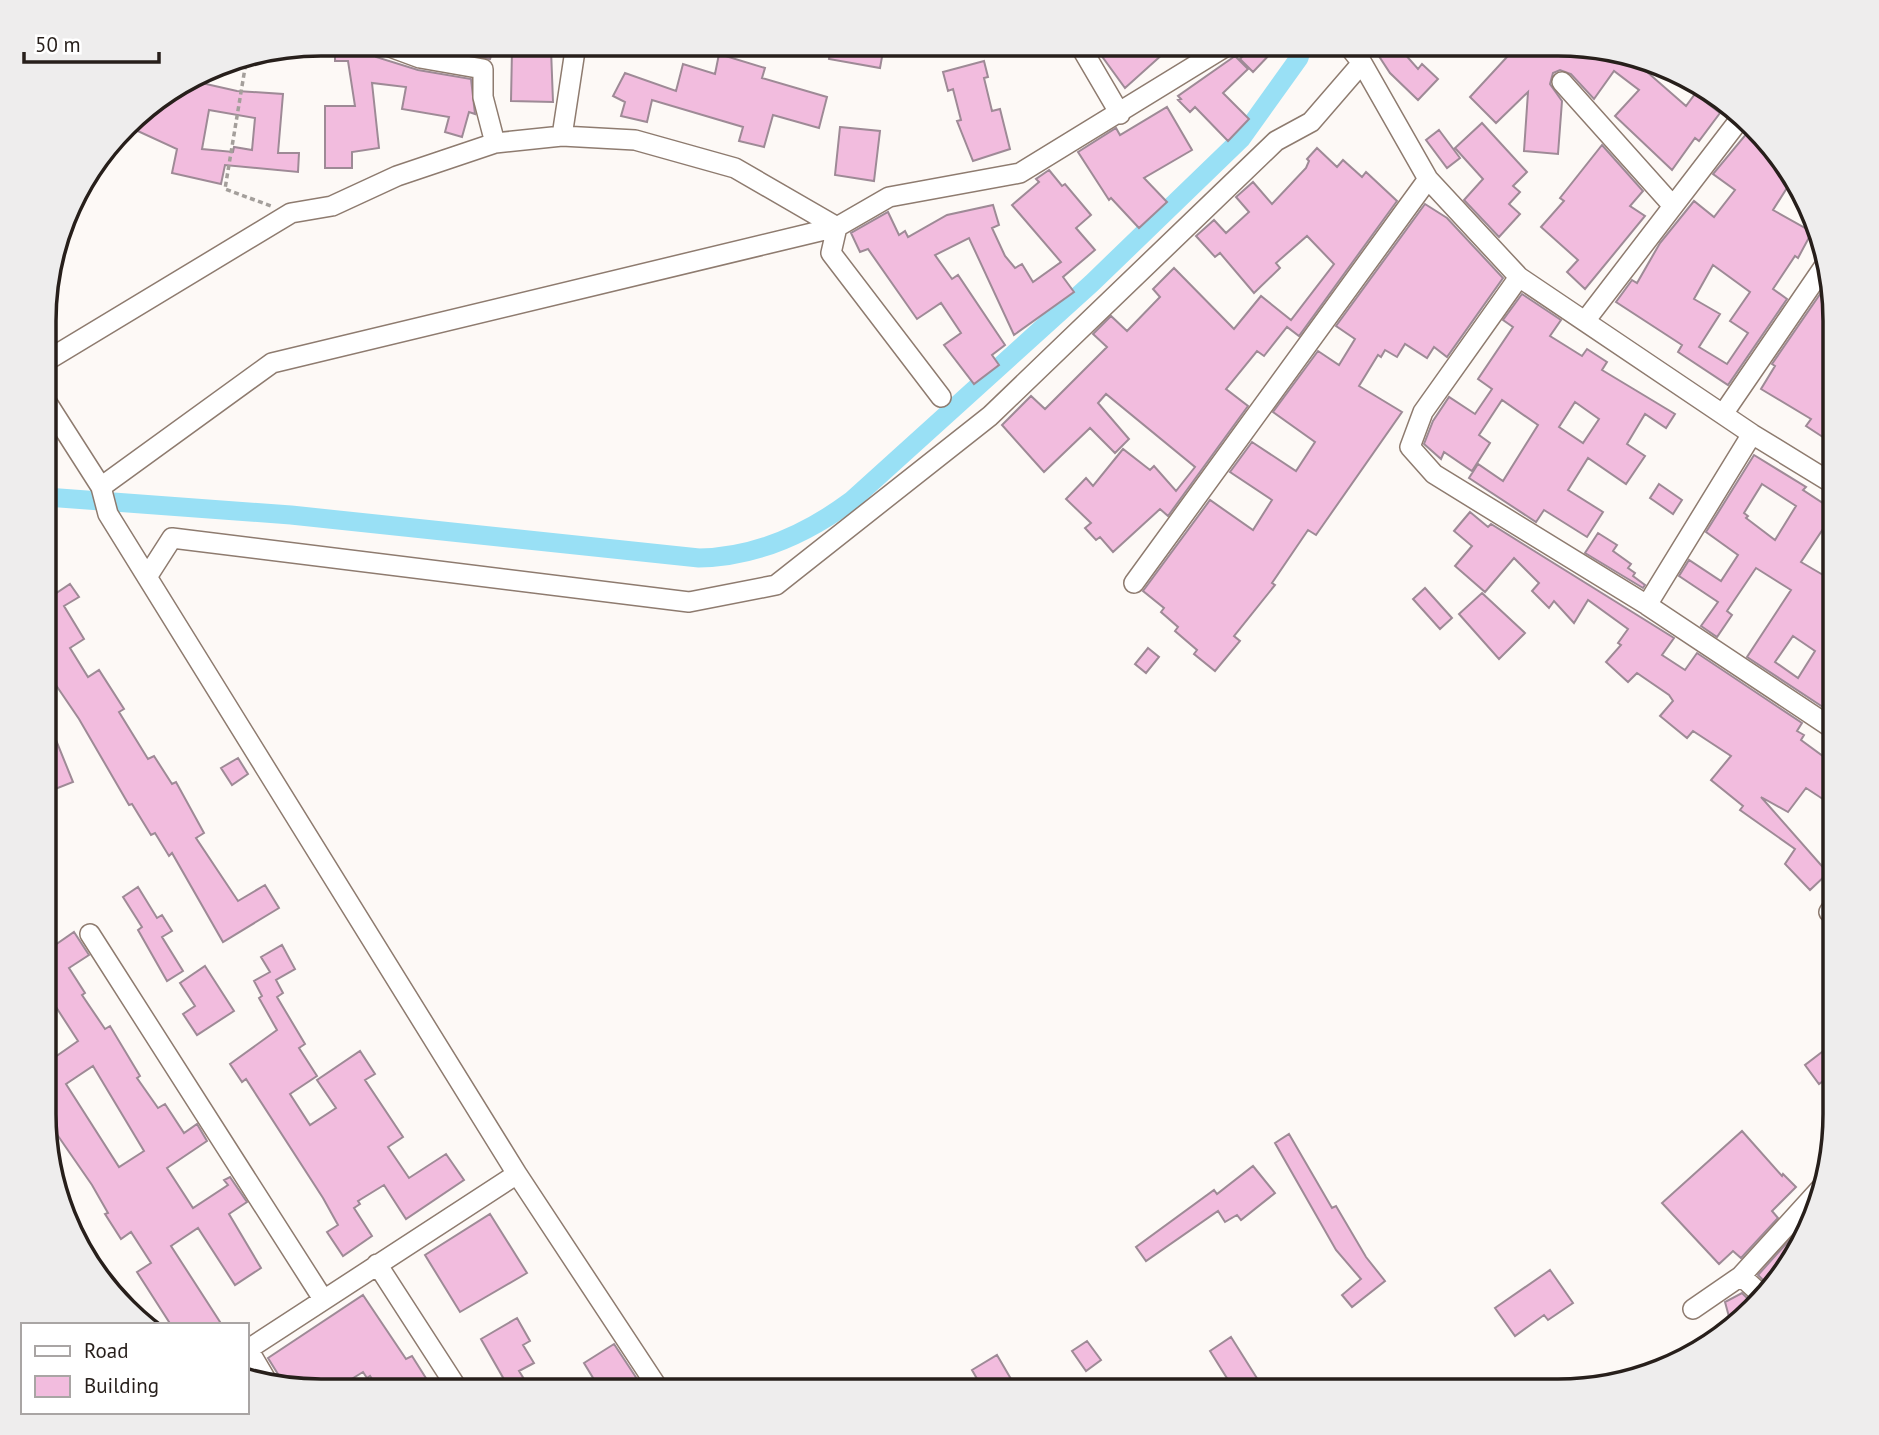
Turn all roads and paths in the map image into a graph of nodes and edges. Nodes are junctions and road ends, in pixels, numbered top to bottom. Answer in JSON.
{"nodes":[{"id":1,"x":415,"y":56,"type":"edge"},
{"id":2,"x":574,"y":56,"type":"edge"},
{"id":3,"x":1086,"y":56,"type":"edge"},
{"id":4,"x":1211,"y":56,"type":"edge"},
{"id":5,"x":1356,"y":56,"type":"edge"},
{"id":6,"x":1362,"y":63,"type":"junction"},
{"id":7,"x":245,"y":67,"type":"edge"},
{"id":8,"x":1562,"y":82,"type":"dead end"},
{"id":9,"x":1120,"y":114,"type":"junction"},
{"id":10,"x":1736,"y":124,"type":"edge"},
{"id":11,"x":562,"y":136,"type":"junction"},
{"id":12,"x":495,"y":143,"type":"junction"},
{"id":13,"x":1428,"y":179,"type":"junction"},
{"id":14,"x":1673,"y":205,"type":"junction"},
{"id":15,"x":291,"y":213,"type":"junction"},
{"id":16,"x":837,"y":227,"type":"junction"},
{"id":17,"x":1819,"y":274,"type":"edge"},
{"id":18,"x":1519,"y":277,"type":"junction"},
{"id":19,"x":1585,"y":321,"type":"junction"},
{"id":20,"x":56,"y":355,"type":"edge"},
{"id":21,"x":942,"y":397,"type":"dead end"},
{"id":22,"x":1723,"y":414,"type":"junction"},
{"id":23,"x":56,"y":434,"type":"edge"},
{"id":24,"x":1752,"y":434,"type":"junction"},
{"id":25,"x":1823,"y":474,"type":"edge"},
{"id":26,"x":101,"y":487,"type":"junction"},
{"id":27,"x":148,"y":577,"type":"junction"},
{"id":28,"x":1134,"y":583,"type":"dead end"},
{"id":29,"x":1647,"y":605,"type":"junction"},
{"id":30,"x":1823,"y":722,"type":"edge"},
{"id":31,"x":90,"y":934,"type":"dead end"},
{"id":32,"x":517,"y":1174,"type":"junction"},
{"id":33,"x":1808,"y":1203,"type":"edge"},
{"id":34,"x":377,"y":1264,"type":"junction"},
{"id":35,"x":1741,"y":1276,"type":"junction"},
{"id":36,"x":1756,"y":1290,"type":"edge"},
{"id":37,"x":323,"y":1299,"type":"junction"},
{"id":38,"x":1693,"y":1309,"type":"dead end"},
{"id":39,"x":248,"y":1348,"type":"edge"},
{"id":40,"x":248,"y":1351,"type":"edge"},
{"id":41,"x":261,"y":1372,"type":"edge"},
{"id":42,"x":450,"y":1379,"type":"edge"},
{"id":43,"x":652,"y":1379,"type":"edge"}],
"edges":[{"from":1,"to":12,"type":"street"},
{"from":2,"to":11,"type":"street"},
{"from":3,"to":9,"type":"street"},
{"from":4,"to":9,"type":"street"},
{"from":5,"to":6,"type":"street"},
{"from":6,"to":13,"type":"street"},
{"from":6,"to":27,"type":"street"},
{"from":7,"to":15,"type":"path"},
{"from":8,"to":14,"type":"street"},
{"from":9,"to":16,"type":"street"},
{"from":10,"to":14,"type":"street"},
{"from":11,"to":12,"type":"street"},
{"from":11,"to":16,"type":"street"},
{"from":12,"to":15,"type":"street"},
{"from":13,"to":18,"type":"street"},
{"from":13,"to":28,"type":"street"},
{"from":14,"to":19,"type":"street"},
{"from":15,"to":20,"type":"street"},
{"from":16,"to":21,"type":"street"},
{"from":16,"to":26,"type":"street"},
{"from":17,"to":22,"type":"street"},
{"from":18,"to":19,"type":"street"},
{"from":18,"to":29,"type":"street"},
{"from":19,"to":22,"type":"street"},
{"from":22,"to":24,"type":"street"},
{"from":23,"to":26,"type":"street"},
{"from":24,"to":25,"type":"street"},
{"from":24,"to":29,"type":"street"},
{"from":26,"to":27,"type":"street"},
{"from":27,"to":32,"type":"street"},
{"from":29,"to":30,"type":"street"},
{"from":31,"to":37,"type":"street"},
{"from":32,"to":34,"type":"street"},
{"from":32,"to":43,"type":"street"},
{"from":33,"to":35,"type":"street"},
{"from":34,"to":37,"type":"street"},
{"from":34,"to":42,"type":"street"},
{"from":35,"to":36,"type":"street"},
{"from":35,"to":38,"type":"street"},
{"from":37,"to":39,"type":"street"},
{"from":40,"to":41,"type":"street"}]}
